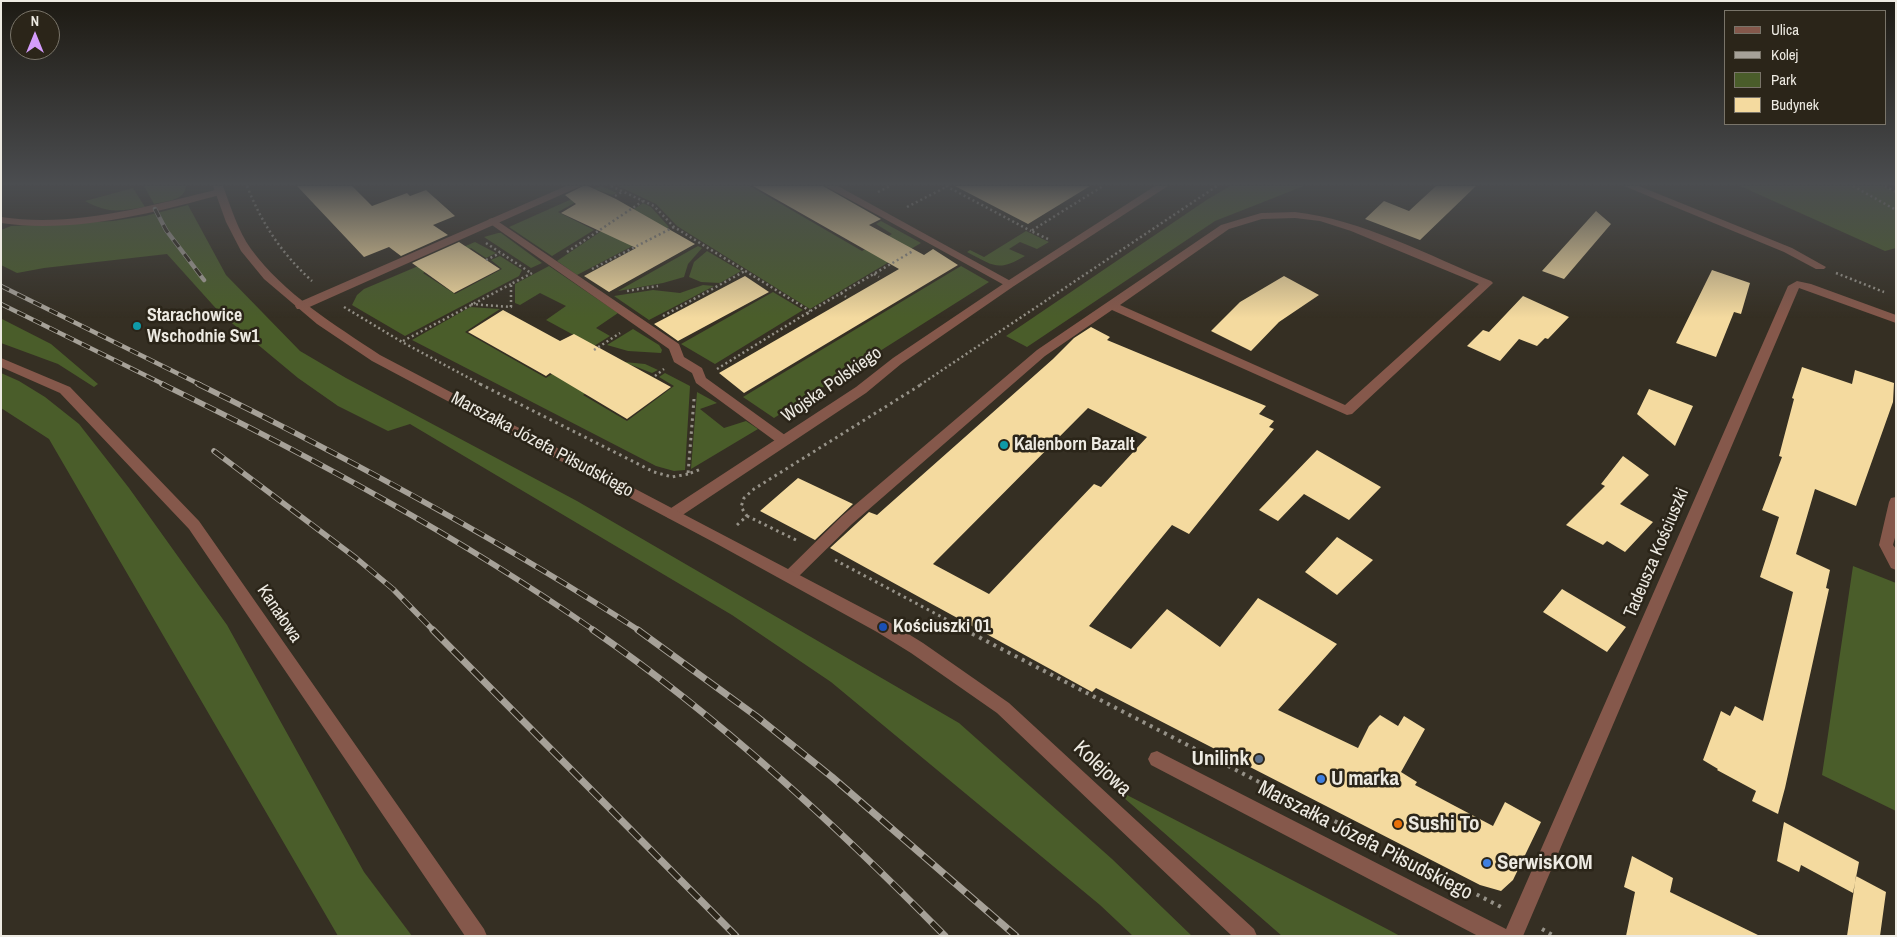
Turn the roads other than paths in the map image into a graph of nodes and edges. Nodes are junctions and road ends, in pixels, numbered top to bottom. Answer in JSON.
{"nodes":[{"id":1,"x":235,"y":230,"type":"edge"},
{"id":2,"x":473,"y":230,"type":"edge"},
{"id":3,"x":505,"y":230,"type":"edge"},
{"id":4,"x":912,"y":230,"type":"edge"},
{"id":5,"x":1095,"y":230,"type":"edge"},
{"id":6,"x":1221,"y":230,"type":"edge"},
{"id":7,"x":1357,"y":230,"type":"edge"},
{"id":8,"x":1737,"y":230,"type":"edge"},
{"id":9,"x":1820,"y":267,"type":"road end"},
{"id":10,"x":1010,"y":284,"type":"junction"},
{"id":11,"x":1111,"y":305,"type":"junction"},
{"id":12,"x":301,"y":306,"type":"junction"},
{"id":13,"x":1896,"y":319,"type":"edge"},
{"id":14,"x":1,"y":362,"type":"edge"},
{"id":15,"x":784,"y":441,"type":"junction"},
{"id":16,"x":1896,"y":502,"type":"edge"},
{"id":17,"x":673,"y":514,"type":"junction"},
{"id":18,"x":1896,"y":564,"type":"edge"},
{"id":19,"x":790,"y":576,"type":"junction"},
{"id":20,"x":917,"y":648,"type":"joint"},
{"id":21,"x":1157,"y":759,"type":"dead end"},
{"id":22,"x":477,"y":936,"type":"edge"},
{"id":23,"x":1247,"y":936,"type":"edge"},
{"id":24,"x":1499,"y":936,"type":"edge"},
{"id":25,"x":1513,"y":936,"type":"edge"}],
"edges":[{"from":1,"to":12,"type":"street","name":"Marszałka Józefa Piłsudskiego"},
{"from":2,"to":12,"type":"street"},
{"from":3,"to":15,"type":"street"},
{"from":4,"to":10,"type":"street"},
{"from":5,"to":10,"type":"street","name":"Wojska Polskiego"},
{"from":6,"to":11,"type":"street"},
{"from":7,"to":11,"type":"street"},
{"from":8,"to":9,"type":"street"},
{"from":10,"to":15,"type":"street","name":"Wojska Polskiego"},
{"from":11,"to":19,"type":"street"},
{"from":12,"to":17,"type":"street","name":"Marszałka Józefa Piłsudskiego"},
{"from":13,"to":25,"type":"street","name":"Tadeusza Kościuszki"},
{"from":14,"to":22,"type":"street","name":"Kanałowa"},
{"from":15,"to":17,"type":"street","name":"Wojska Polskiego"},
{"from":16,"to":18,"type":"street"},
{"from":17,"to":19,"type":"street","name":"Marszałka Józefa Piłsudskiego"},
{"from":19,"to":20,"type":"street","name":"Marszałka Józefa Piłsudskiego"},
{"from":20,"to":23,"type":"street","name":"Kolejowa"},
{"from":21,"to":24,"type":"street","name":"Marszałka Józefa Piłsudskiego"}]}
